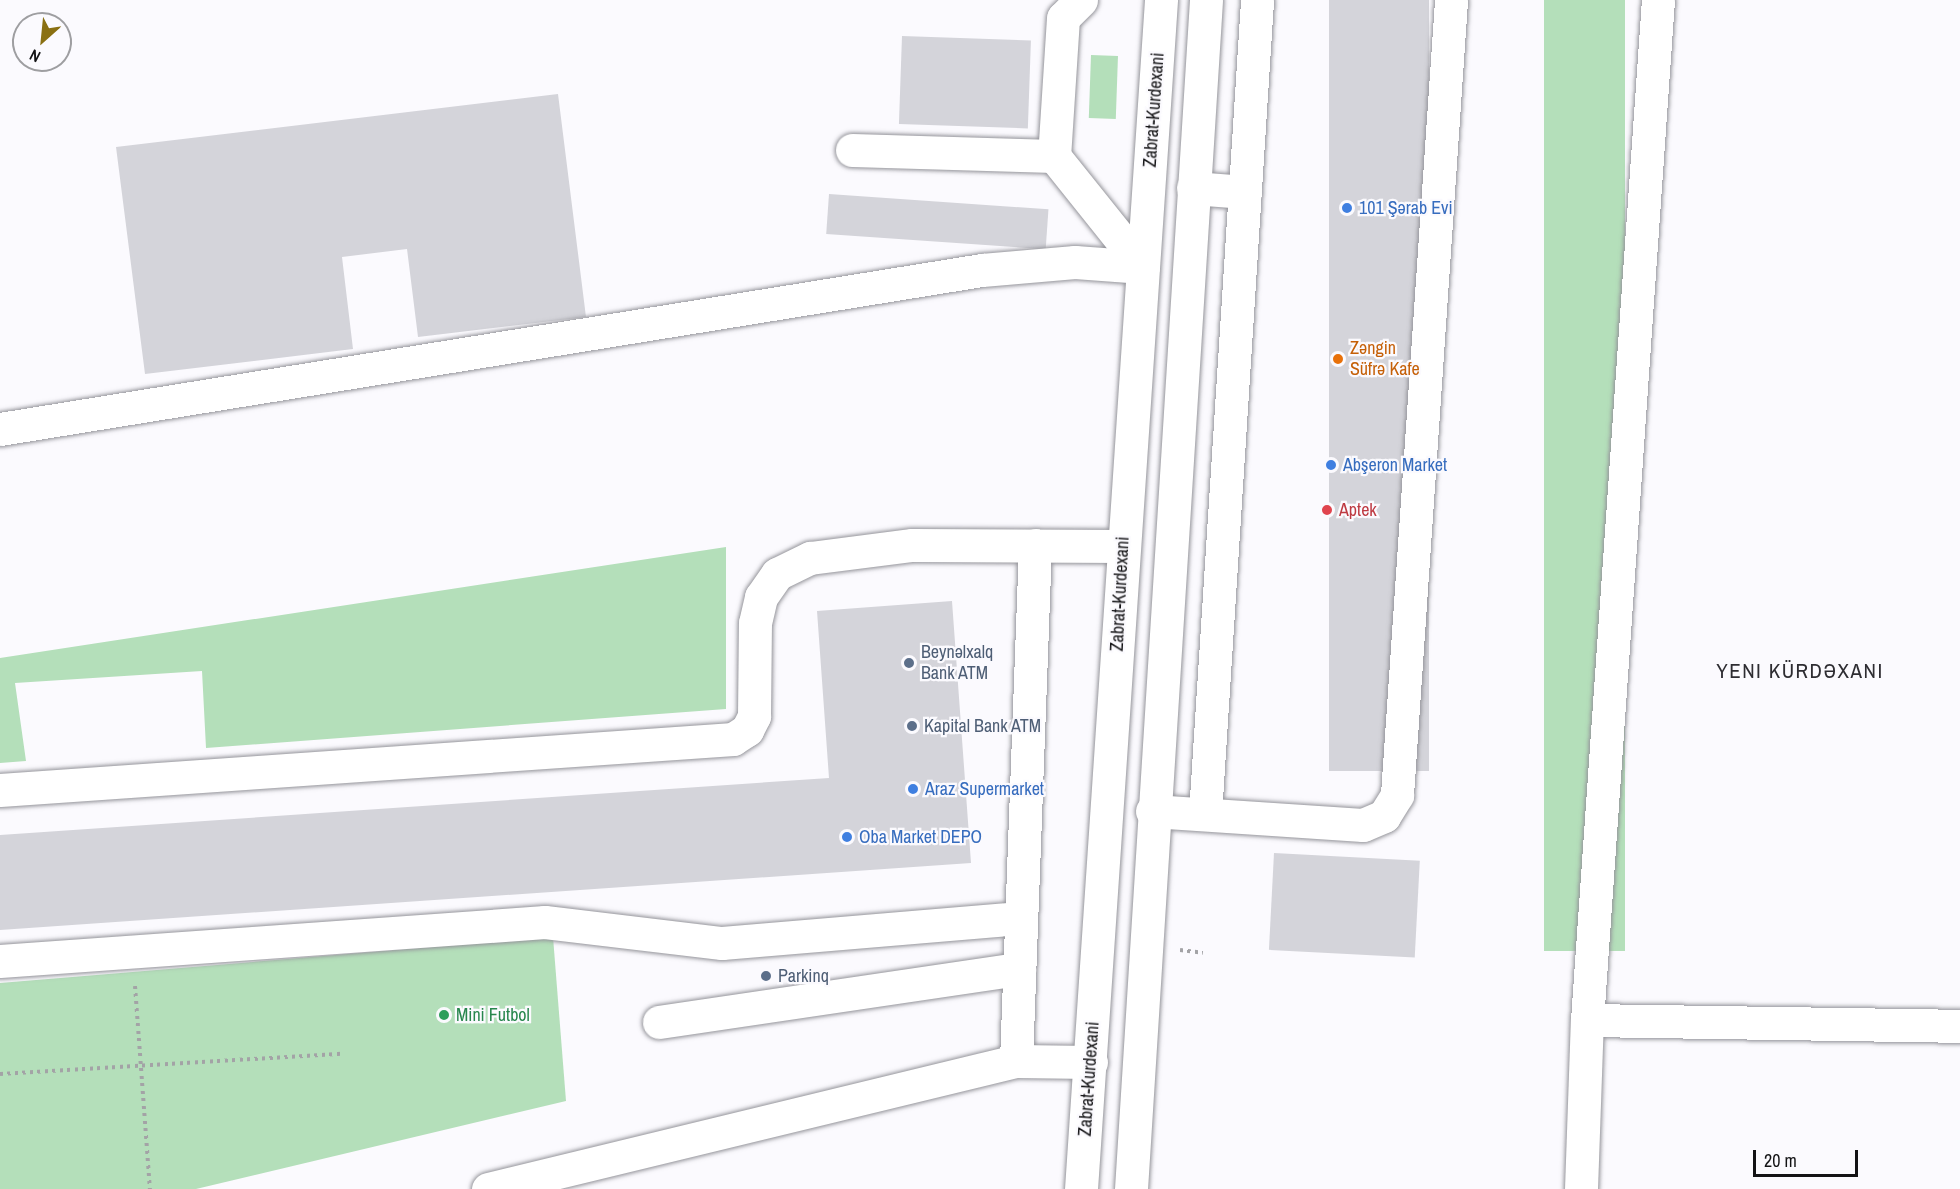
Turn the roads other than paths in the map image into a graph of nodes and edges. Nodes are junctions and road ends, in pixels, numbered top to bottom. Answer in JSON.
{"nodes":[{"id":1,"x":1081,"y":0,"type":"edge"},
{"id":2,"x":1161,"y":0,"type":"edge"},
{"id":3,"x":1206,"y":0,"type":"edge"},
{"id":4,"x":1257,"y":0,"type":"edge"},
{"id":5,"x":1451,"y":0,"type":"edge"},
{"id":6,"x":1658,"y":0,"type":"edge"},
{"id":7,"x":852,"y":150,"type":"dead end"},
{"id":8,"x":1054,"y":156,"type":"junction"},
{"id":9,"x":1192,"y":188,"type":"junction"},
{"id":10,"x":1245,"y":192,"type":"junction"},
{"id":11,"x":1143,"y":267,"type":"junction"},
{"id":12,"x":0,"y":429,"type":"edge"},
{"id":13,"x":1035,"y":545,"type":"junction"},
{"id":14,"x":1123,"y":546,"type":"junction"},
{"id":15,"x":0,"y":790,"type":"edge"},
{"id":16,"x":1152,"y":811,"type":"junction"},
{"id":17,"x":1205,"y":814,"type":"junction"},
{"id":18,"x":1020,"y":918,"type":"junction"},
{"id":19,"x":0,"y":961,"type":"edge"},
{"id":20,"x":1018,"y":969,"type":"junction"},
{"id":21,"x":1587,"y":1020,"type":"junction"},
{"id":22,"x":659,"y":1022,"type":"dead end"},
{"id":23,"x":1960,"y":1026,"type":"edge"},
{"id":24,"x":1016,"y":1061,"type":"junction"},
{"id":25,"x":1091,"y":1062,"type":"junction"},
{"id":26,"x":1135,"y":1066,"type":"junction"},
{"id":27,"x":488,"y":1189,"type":"edge"},
{"id":28,"x":1081,"y":1189,"type":"edge"},
{"id":29,"x":1131,"y":1189,"type":"edge"},
{"id":30,"x":1581,"y":1189,"type":"edge"}],
"edges":[{"from":1,"to":8,"type":"main road"},
{"from":2,"to":11,"type":"main road","name":"Zabrat-Kurdexani"},
{"from":3,"to":9,"type":"main road"},
{"from":4,"to":10,"type":"main road"},
{"from":5,"to":17,"type":"main road"},
{"from":6,"to":21,"type":"main road"},
{"from":7,"to":8,"type":"main road"},
{"from":8,"to":11,"type":"main road"},
{"from":9,"to":10,"type":"main road"},
{"from":9,"to":16,"type":"main road"},
{"from":10,"to":17,"type":"main road"},
{"from":11,"to":12,"type":"main road"},
{"from":11,"to":14,"type":"main road","name":"Zabrat-Kurdexani"},
{"from":13,"to":14,"type":"main road"},
{"from":13,"to":15,"type":"main road"},
{"from":13,"to":18,"type":"main road"},
{"from":14,"to":25,"type":"main road","name":"Zabrat-Kurdexani"},
{"from":16,"to":17,"type":"main road"},
{"from":16,"to":26,"type":"main road"},
{"from":18,"to":19,"type":"main road"},
{"from":18,"to":20,"type":"main road"},
{"from":20,"to":22,"type":"main road"},
{"from":20,"to":24,"type":"main road"},
{"from":21,"to":23,"type":"main road"},
{"from":21,"to":30,"type":"main road"},
{"from":24,"to":25,"type":"main road"},
{"from":24,"to":27,"type":"main road"},
{"from":25,"to":26,"type":"main road"},
{"from":25,"to":28,"type":"main road","name":"Zabrat-Kurdexani"},
{"from":26,"to":29,"type":"main road"}]}
